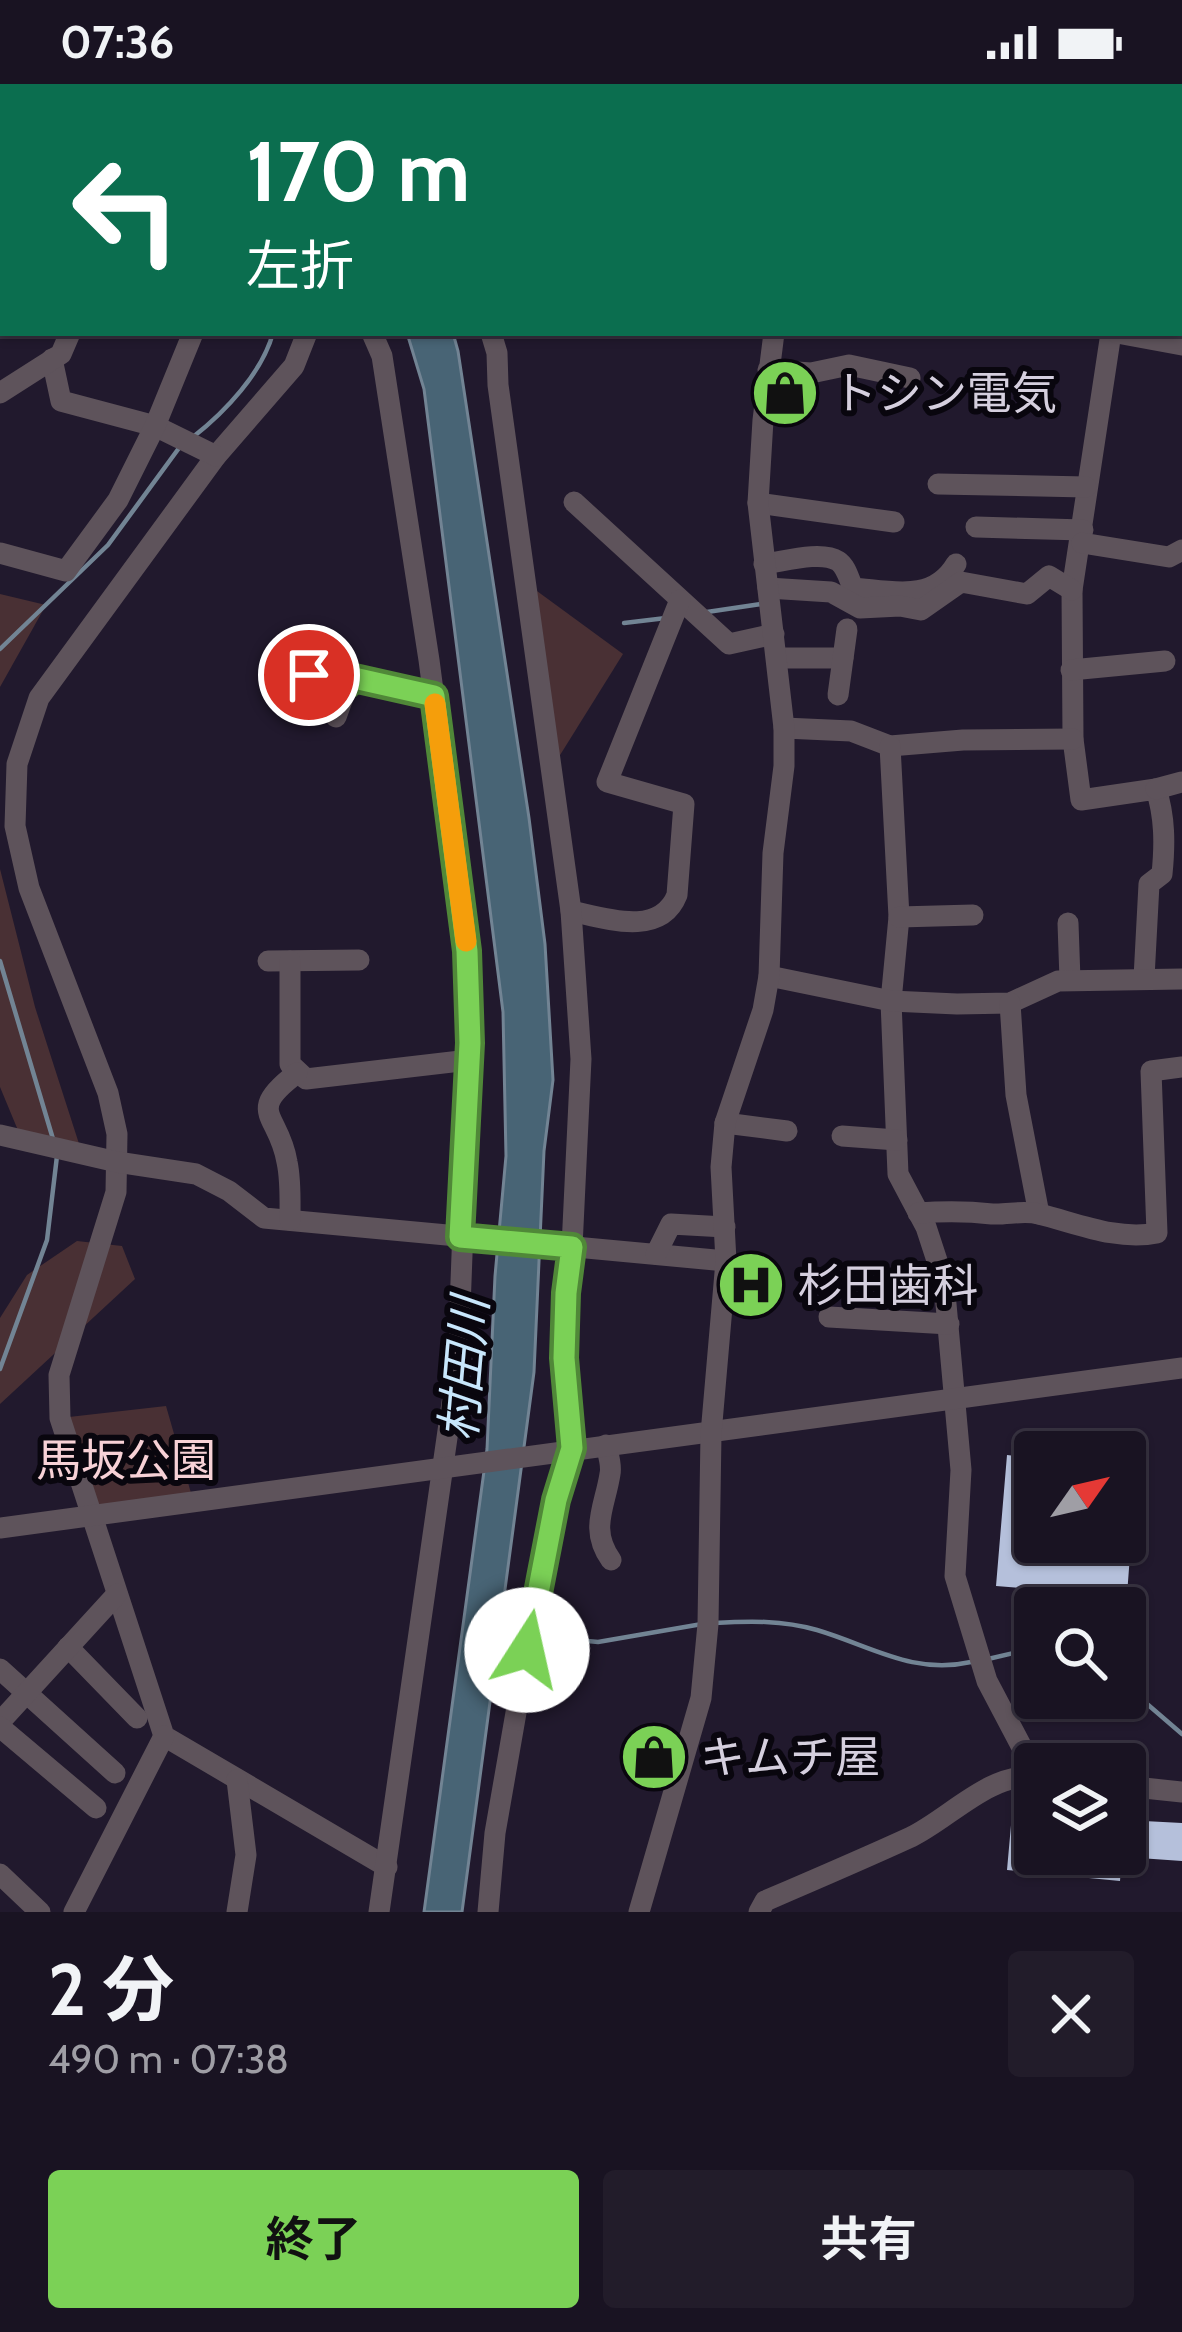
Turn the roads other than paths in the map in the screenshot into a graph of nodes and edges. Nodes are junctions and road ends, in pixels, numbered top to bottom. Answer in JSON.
{"nodes":[{"id":1,"x":69,"y":336,"type":"edge"},
{"id":2,"x":192,"y":336,"type":"edge"},
{"id":3,"x":306,"y":336,"type":"edge"},
{"id":4,"x":373,"y":336,"type":"edge"},
{"id":5,"x":492,"y":336,"type":"edge"},
{"id":6,"x":774,"y":336,"type":"edge"},
{"id":7,"x":1113,"y":336,"type":"edge"},
{"id":8,"x":1131,"y":336,"type":"edge"},
{"id":9,"x":1182,"y":345,"type":"edge"},
{"id":10,"x":52,"y":359,"type":"junction"},
{"id":11,"x":768,"y":370,"type":"junction"},
{"id":12,"x":910,"y":378,"type":"dead end"},
{"id":13,"x":0,"y":393,"type":"edge"},
{"id":14,"x":155,"y":426,"type":"junction"},
{"id":15,"x":216,"y":456,"type":"junction"},
{"id":16,"x":938,"y":484,"type":"dead end"},
{"id":17,"x":1086,"y":487,"type":"junction"},
{"id":18,"x":574,"y":502,"type":"dead end"},
{"id":19,"x":758,"y":503,"type":"junction"},
{"id":20,"x":894,"y":522,"type":"dead end"},
{"id":21,"x":976,"y":527,"type":"dead end"},
{"id":22,"x":1083,"y":536,"type":"junction"},
{"id":23,"x":1182,"y":550,"type":"edge"},
{"id":24,"x":0,"y":553,"type":"edge"},
{"id":25,"x":764,"y":564,"type":"junction"},
{"id":26,"x":956,"y":564,"type":"dead end"},
{"id":27,"x":768,"y":588,"type":"junction"},
{"id":28,"x":1072,"y":590,"type":"junction"},
{"id":29,"x":680,"y":600,"type":"junction"},
{"id":30,"x":847,"y":628,"type":"dead end"},
{"id":31,"x":774,"y":634,"type":"junction"},
{"id":32,"x":777,"y":658,"type":"junction"},
{"id":33,"x":843,"y":658,"type":"junction"},
{"id":34,"x":1165,"y":661,"type":"dead end"},
{"id":35,"x":270,"y":666,"type":"dead end"},
{"id":36,"x":1071,"y":670,"type":"junction"},
{"id":37,"x":348,"y":684,"type":"junction"},
{"id":38,"x":838,"y":695,"type":"dead end"},
{"id":39,"x":434,"y":696,"type":"junction"},
{"id":40,"x":336,"y":717,"type":"dead end"},
{"id":41,"x":784,"y":728,"type":"junction"},
{"id":42,"x":1073,"y":739,"type":"junction"},
{"id":43,"x":890,"y":746,"type":"junction"},
{"id":44,"x":1182,"y":782,"type":"edge"},
{"id":45,"x":1156,"y":789,"type":"junction"},
{"id":46,"x":571,"y":911,"type":"junction"},
{"id":47,"x":974,"y":915,"type":"dead end"},
{"id":48,"x":899,"y":916,"type":"junction"},
{"id":49,"x":1069,"y":923,"type":"dead end"},
{"id":50,"x":359,"y":960,"type":"dead end"},
{"id":51,"x":769,"y":976,"type":"junction"},
{"id":52,"x":1144,"y":978,"type":"junction"},
{"id":53,"x":1182,"y":979,"type":"edge"},
{"id":54,"x":1070,"y":980,"type":"junction"},
{"id":55,"x":891,"y":1001,"type":"junction"},
{"id":56,"x":1010,"y":1003,"type":"junction"},
{"id":57,"x":469,"y":1060,"type":"junction"},
{"id":58,"x":1182,"y":1067,"type":"edge"},
{"id":59,"x":296,"y":1073,"type":"junction"},
{"id":60,"x":725,"y":1123,"type":"junction"},
{"id":61,"x":787,"y":1131,"type":"dead end"},
{"id":62,"x":0,"y":1135,"type":"edge"},
{"id":63,"x":842,"y":1136,"type":"dead end"},
{"id":64,"x":897,"y":1140,"type":"junction"},
{"id":65,"x":117,"y":1162,"type":"junction"},
{"id":66,"x":918,"y":1213,"type":"junction"},
{"id":67,"x":1039,"y":1214,"type":"junction"},
{"id":68,"x":290,"y":1220,"type":"junction"},
{"id":69,"x":725,"y":1227,"type":"junction"},
{"id":70,"x":460,"y":1237,"type":"junction"},
{"id":71,"x":572,"y":1247,"type":"junction"},
{"id":72,"x":656,"y":1254,"type":"junction"},
{"id":73,"x":726,"y":1261,"type":"junction"},
{"id":74,"x":829,"y":1317,"type":"dead end"},
{"id":75,"x":949,"y":1324,"type":"junction"},
{"id":76,"x":1182,"y":1368,"type":"edge"},
{"id":77,"x":954,"y":1400,"type":"junction"},
{"id":78,"x":711,"y":1434,"type":"junction"},
{"id":79,"x":606,"y":1445,"type":"junction"},
{"id":80,"x":572,"y":1448,"type":"junction"},
{"id":81,"x":444,"y":1466,"type":"junction"},
{"id":82,"x":90,"y":1514,"type":"junction"},
{"id":83,"x":0,"y":1528,"type":"edge"},
{"id":84,"x":611,"y":1560,"type":"dead end"},
{"id":85,"x":116,"y":1594,"type":"junction"},
{"id":86,"x":68,"y":1647,"type":"junction"},
{"id":87,"x":0,"y":1669,"type":"edge"},
{"id":88,"x":26,"y":1694,"type":"junction"},
{"id":89,"x":137,"y":1718,"type":"dead end"},
{"id":90,"x":0,"y":1724,"type":"edge"},
{"id":91,"x":164,"y":1736,"type":"junction"},
{"id":92,"x":1020,"y":1743,"type":"edge"},
{"id":93,"x":115,"y":1773,"type":"dead end"},
{"id":94,"x":237,"y":1780,"type":"junction"},
{"id":95,"x":1014,"y":1780,"type":"edge"},
{"id":96,"x":1146,"y":1788,"type":"edge"},
{"id":97,"x":1182,"y":1792,"type":"edge"},
{"id":98,"x":96,"y":1808,"type":"dead end"},
{"id":99,"x":387,"y":1867,"type":"junction"},
{"id":100,"x":0,"y":1874,"type":"edge"},
{"id":101,"x":40,"y":1912,"type":"edge"},
{"id":102,"x":74,"y":1912,"type":"edge"},
{"id":103,"x":237,"y":1912,"type":"edge"},
{"id":104,"x":380,"y":1912,"type":"edge"},
{"id":105,"x":488,"y":1912,"type":"edge"},
{"id":106,"x":639,"y":1912,"type":"edge"},
{"id":107,"x":759,"y":1912,"type":"edge"}],
"edges":[{"from":1,"to":10,"type":"street"},
{"from":2,"to":14,"type":"street"},
{"from":3,"to":15,"type":"street"},
{"from":4,"to":39,"type":"street"},
{"from":5,"to":46,"type":"street"},
{"from":6,"to":11,"type":"street"},
{"from":7,"to":17,"type":"street"},
{"from":8,"to":9,"type":"street"},
{"from":10,"to":13,"type":"street"},
{"from":10,"to":14,"type":"street"},
{"from":11,"to":12,"type":"street"},
{"from":11,"to":19,"type":"street"},
{"from":14,"to":15,"type":"street"},
{"from":14,"to":24,"type":"street"},
{"from":15,"to":65,"type":"street"},
{"from":16,"to":17,"type":"street"},
{"from":17,"to":22,"type":"street"},
{"from":18,"to":29,"type":"street"},
{"from":19,"to":20,"type":"street"},
{"from":19,"to":25,"type":"street"},
{"from":21,"to":22,"type":"street"},
{"from":22,"to":23,"type":"street"},
{"from":22,"to":28,"type":"street"},
{"from":25,"to":26,"type":"street"},
{"from":25,"to":27,"type":"street"},
{"from":27,"to":28,"type":"street"},
{"from":27,"to":31,"type":"street"},
{"from":28,"to":36,"type":"street"},
{"from":29,"to":31,"type":"street"},
{"from":29,"to":46,"type":"street"},
{"from":30,"to":33,"type":"street"},
{"from":31,"to":32,"type":"street"},
{"from":32,"to":33,"type":"street"},
{"from":32,"to":41,"type":"street"},
{"from":33,"to":38,"type":"street"},
{"from":34,"to":36,"type":"street"},
{"from":35,"to":37,"type":"street"},
{"from":36,"to":42,"type":"street"},
{"from":37,"to":39,"type":"street"},
{"from":37,"to":40,"type":"street"},
{"from":39,"to":57,"type":"street"},
{"from":41,"to":43,"type":"street"},
{"from":41,"to":51,"type":"street"},
{"from":42,"to":43,"type":"street"},
{"from":42,"to":45,"type":"street"},
{"from":43,"to":48,"type":"street"},
{"from":44,"to":45,"type":"street"},
{"from":45,"to":52,"type":"street"},
{"from":46,"to":71,"type":"street"},
{"from":47,"to":48,"type":"street"},
{"from":48,"to":55,"type":"street"},
{"from":49,"to":54,"type":"street"},
{"from":50,"to":59,"type":"street"},
{"from":51,"to":55,"type":"street"},
{"from":51,"to":60,"type":"street"},
{"from":52,"to":53,"type":"street"},
{"from":52,"to":54,"type":"street"},
{"from":54,"to":56,"type":"street"},
{"from":55,"to":56,"type":"street"},
{"from":55,"to":64,"type":"street"},
{"from":56,"to":67,"type":"street"},
{"from":57,"to":59,"type":"street"},
{"from":57,"to":70,"type":"street"},
{"from":58,"to":67,"type":"street"},
{"from":59,"to":68,"type":"street"},
{"from":60,"to":61,"type":"street"},
{"from":60,"to":69,"type":"street"},
{"from":62,"to":65,"type":"street"},
{"from":63,"to":64,"type":"street"},
{"from":64,"to":66,"type":"street"},
{"from":65,"to":68,"type":"street"},
{"from":65,"to":82,"type":"street"},
{"from":66,"to":67,"type":"street"},
{"from":66,"to":75,"type":"street"},
{"from":68,"to":70,"type":"street"},
{"from":69,"to":72,"type":"street"},
{"from":69,"to":73,"type":"street"},
{"from":70,"to":71,"type":"street"},
{"from":70,"to":81,"type":"street"},
{"from":71,"to":72,"type":"street"},
{"from":71,"to":80,"type":"street"},
{"from":72,"to":73,"type":"street"},
{"from":73,"to":78,"type":"street"},
{"from":74,"to":75,"type":"street"},
{"from":75,"to":77,"type":"street"},
{"from":76,"to":77,"type":"street"},
{"from":77,"to":78,"type":"street"},
{"from":77,"to":92,"type":"street"},
{"from":78,"to":79,"type":"street"},
{"from":78,"to":106,"type":"street"},
{"from":79,"to":80,"type":"street"},
{"from":79,"to":84,"type":"street"},
{"from":80,"to":81,"type":"street"},
{"from":80,"to":105,"type":"street"},
{"from":81,"to":82,"type":"street"},
{"from":81,"to":99,"type":"street"},
{"from":82,"to":83,"type":"street"},
{"from":82,"to":85,"type":"street"},
{"from":85,"to":86,"type":"street"},
{"from":85,"to":91,"type":"street"},
{"from":86,"to":88,"type":"street"},
{"from":86,"to":89,"type":"street"},
{"from":87,"to":88,"type":"street"},
{"from":88,"to":90,"type":"street"},
{"from":88,"to":93,"type":"street"},
{"from":90,"to":98,"type":"street"},
{"from":91,"to":94,"type":"street"},
{"from":91,"to":102,"type":"street"},
{"from":94,"to":99,"type":"street"},
{"from":94,"to":103,"type":"street"},
{"from":95,"to":107,"type":"street"},
{"from":96,"to":97,"type":"street"},
{"from":99,"to":104,"type":"street"},
{"from":100,"to":101,"type":"street"}]}
